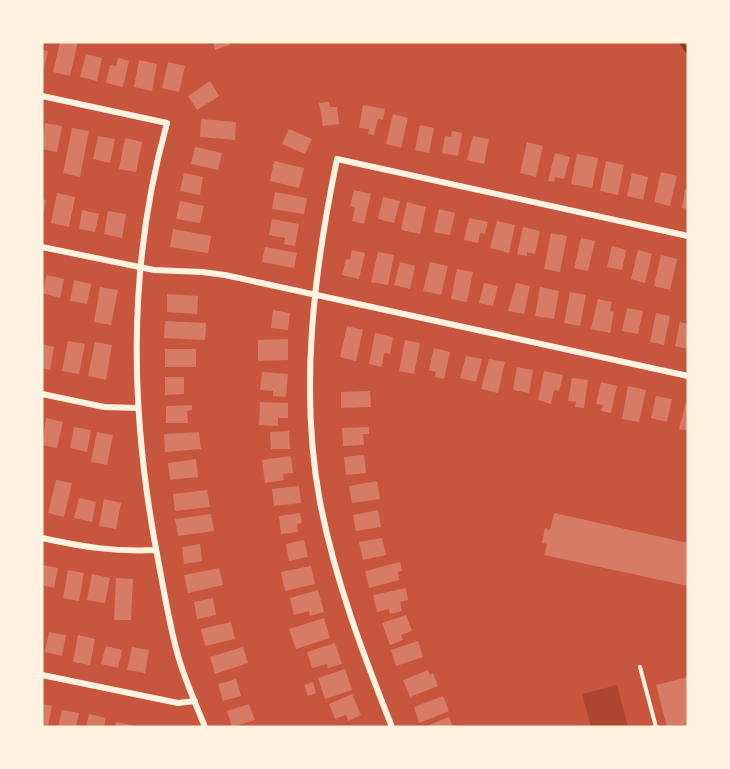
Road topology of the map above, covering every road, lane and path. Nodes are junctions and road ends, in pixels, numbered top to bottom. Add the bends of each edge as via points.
1 (42, 96) edge
2 (688, 236) edge
3 (42, 247) edge
4 (140, 268) junction
5 (314, 294) junction
6 (688, 376) edge
7 (42, 393) edge
8 (138, 408) junction
9 (42, 538) edge
10 (156, 550) junction
11 (640, 667) dead end
12 (42, 675) edge
13 (195, 701) junction
14 (206, 727) edge
15 (392, 727) edge
16 (656, 727) edge

1 - 4 street via 167,123 150,193
2 - 5 street via 337,159
3 - 4 street
4 - 5 street via 225,275
4 - 8 street via 136,328
5 - 6 street
5 - 15 street via 310,404 320,502 353,626
7 - 8 street via 104,407
8 - 10 street via 143,472
9 - 10 street via 102,550
10 - 13 street via 179,658
11 - 16 lane
12 - 13 street via 178,703
13 - 14 street

